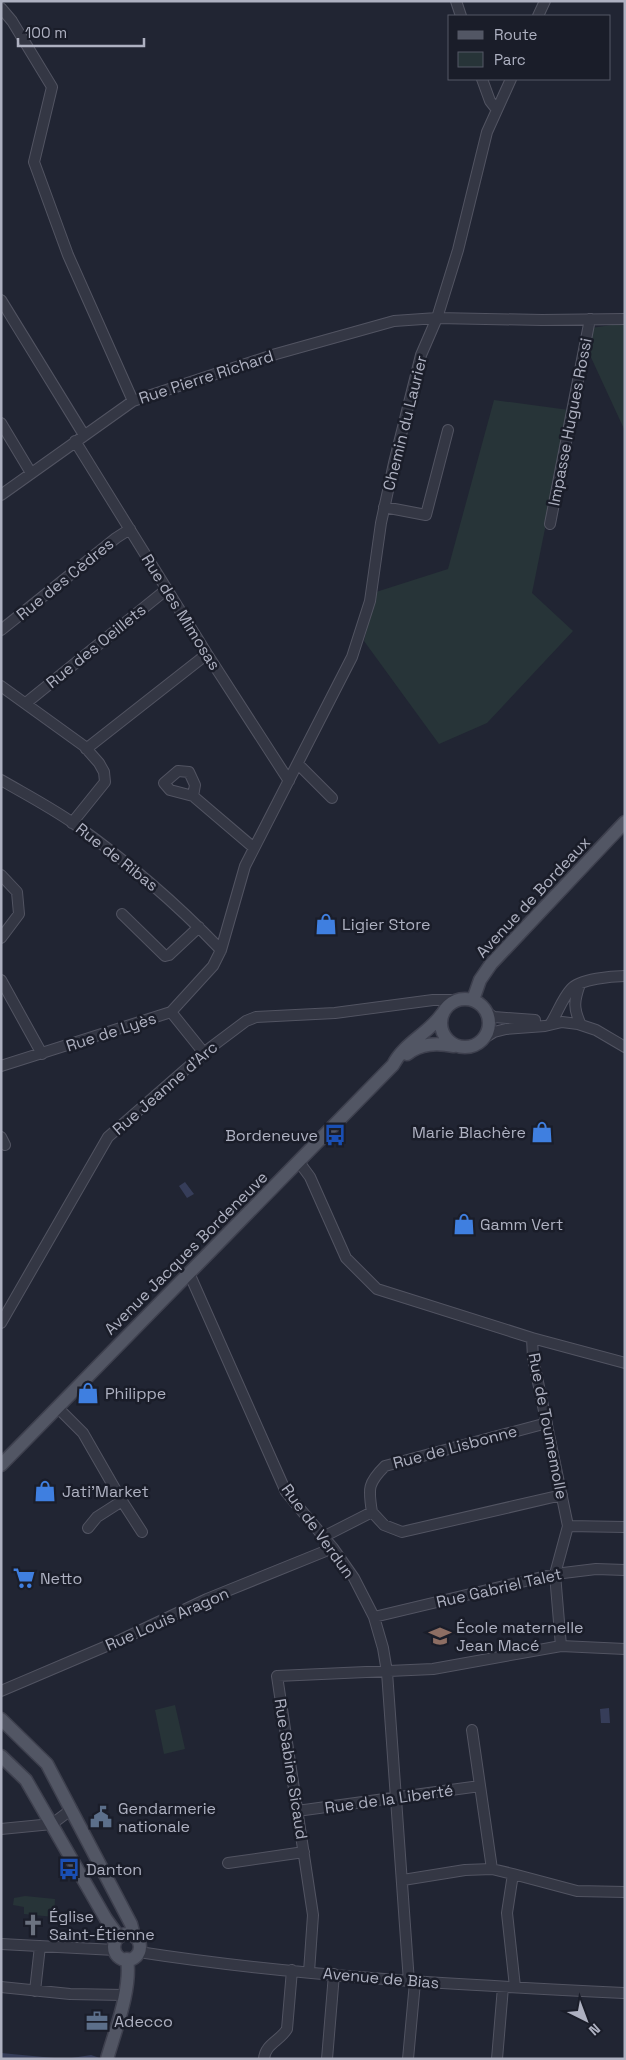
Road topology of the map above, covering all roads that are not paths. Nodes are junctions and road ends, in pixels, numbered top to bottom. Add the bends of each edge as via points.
1 (456, 1) edge
2 (545, 1) edge
3 (1, 8) edge
4 (461, 15) edge
5 (538, 15) edge
6 (482, 80) edge
7 (511, 80) edge
8 (497, 110) junction
9 (1, 300) edge
10 (437, 318) junction
11 (625, 318) edge
12 (590, 319) junction
13 (133, 401) junction
14 (1, 423) edge
15 (448, 430) dead end
16 (84, 435) junction
17 (75, 441) junction
18 (31, 473) junction
19 (1, 495) edge
20 (384, 507) junction
21 (550, 524) dead end
22 (130, 529) junction
23 (167, 589) junction
24 (1, 630) edge
25 (207, 654) junction
26 (1, 686) edge
27 (26, 703) junction
28 (86, 749) junction
29 (298, 764) junction
30 (1, 780) edge
31 (289, 781) junction
32 (193, 796) dead end
33 (332, 798) dead end
34 (625, 822) edge
35 (72, 823) junction
36 (254, 848) junction
37 (1, 876) edge
38 (122, 914) dead end
39 (199, 927) junction
40 (1, 938) edge
41 (221, 950) junction
42 (625, 976) edge
43 (1, 980) edge
44 (580, 984) junction
45 (458, 1000) junction
46 (473, 1000) junction
47 (428, 1001) junction
48 (171, 1012) junction
49 (486, 1012) junction
50 (442, 1014) junction
51 (551, 1023) junction
52 (581, 1025) junction
53 (484, 1038) junction
54 (457, 1046) junction
55 (625, 1048) edge
56 (204, 1053) junction
57 (42, 1054) junction
58 (393, 1065) junction
59 (1, 1066) edge
60 (299, 1162) junction
61 (189, 1273) junction
62 (1, 1323) edge
63 (532, 1338) junction
64 (625, 1363) edge
65 (57, 1407) junction
66 (547, 1423) junction
67 (1, 1465) edge
68 (562, 1495) junction
69 (122, 1500) junction
70 (372, 1512) junction
71 (568, 1526) junction
72 (625, 1527) edge
73 (88, 1528) dead end
74 (142, 1532) dead end
75 (323, 1537) junction
76 (332, 1548) junction
77 (625, 1570) edge
78 (555, 1574) junction
79 (374, 1617) junction
80 (562, 1646) junction
81 (625, 1649) edge
82 (387, 1672) junction
83 (1, 1691) edge
84 (1, 1719) edge
85 (472, 1730) dead end
86 (1, 1756) edge
87 (480, 1786) junction
88 (397, 1799) junction
89 (72, 1810) junction
90 (298, 1811) junction
91 (52, 1824) junction
92 (1, 1828) edge
93 (304, 1852) junction
94 (228, 1863) dead end
95 (492, 1869) junction
96 (513, 1874) junction
97 (403, 1880) junction
98 (625, 1892) edge
99 (134, 1936) junction
100 (119, 1937) junction
101 (1, 1944) edge
102 (40, 1946) junction
103 (115, 1950) junction
104 (139, 1952) junction
105 (127, 1959) junction
106 (292, 1970) junction
107 (309, 1972) junction
108 (334, 1974) junction
109 (412, 1982) junction
110 (503, 1986) junction
111 (1, 1987) edge
112 (515, 1987) junction
113 (35, 1991) junction
114 (625, 1992) edge
115 (124, 1995) junction
116 (107, 2059) edge
117 (264, 2059) edge
118 (327, 2059) edge
119 (408, 2059) edge
120 (497, 2059) edge

1 - 4 street
2 - 5 street
3 - 13 street via 52,87 34,162 68,255
6 - 8 street
7 - 8 street, Chemin du Laurier
8 - 10 street, Chemin du Laurier via 487,132 458,250
9 - 16 street
10 - 12 street, Rue Pierre Richard
10 - 13 street, Rue Pierre Richard via 394,321 276,354
10 - 20 street, Chemin du Laurier via 421,355
11 - 12 street, Rue Pierre Richard
12 - 21 street, Impasse Hugues Rossi
13 - 16 street, Rue Pierre Richard
14 - 18 street
15 - 20 street via 425,520
16 - 17 street, Rue Pierre Richard
17 - 18 street, Rue Pierre Richard
17 - 22 street, Rue des Mimosas
18 - 19 street, Rue Pierre Richard
20 - 29 street, Chemin du Laurier via 370,601 352,657
22 - 23 street, Rue des Mimosas
22 - 24 street, Rue des Cèdres
23 - 25 street, Rue des Mimosas
23 - 27 street, Rue des Oeillets
25 - 28 street
25 - 31 street, Rue des Mimosas
26 - 27 street
27 - 28 street
28 - 35 street via 99,762 105,782
29 - 31 street, Chemin du Laurier
29 - 33 street
30 - 35 street, Rue de Ribas
31 - 36 street, Chemin du Laurier
32 - 36 street
34 - 46 main road, Avenue de Bordeaux via 491,964 480,980
35 - 39 street, Rue de Ribas via 159,889
36 - 41 street, Chemin du Laurier via 245,866
37 - 40 street via 17,892 19,914
38 - 39 street via 164,956
39 - 41 street, Rue de Ribas
41 - 48 street, Chemin du Laurier via 213,966
42 - 44 street
43 - 57 street
44 - 51 street via 570,990
44 - 52 street via 575,1005
45 - 46 main road
45 - 47 street, Rue Jeanne d'Arc
45 - 50 main road
46 - 49 main road
47 - 50 street
47 - 56 street, Rue Jeanne d'Arc via 336,1013 256,1016
48 - 56 street, Rue de Lyès
48 - 57 street, Rue de Lyès
49 - 51 street via 494,1017
49 - 53 main road via 489,1023
50 - 54 main road via 442,1033
50 - 58 main road, Avenue Jacques Bordeneuve via 434,1026 397,1057
51 - 52 street
51 - 53 street via 494,1032
52 - 55 street via 596,1030
53 - 54 main road via 470,1047
54 - 58 main road, Avenue Jacques Bordeneuve via 425,1045
56 - 62 street, Rue Jeanne d'Arc via 108,1137
57 - 59 street, Rue de Lyès
58 - 60 main road, Avenue Jacques Bordeneuve
60 - 61 main road, Avenue Jacques Bordeneuve
60 - 63 street, Rue de Toumemolle via 310,1177 346,1258 377,1288
61 - 65 main road, Avenue Jacques Bordeneuve
61 - 75 street, Rue de Verdun via 286,1492
63 - 64 street
63 - 66 street, Rue de Toumemolle
65 - 67 main road, Avenue Jacques Bordeneuve
65 - 69 street via 83,1433
66 - 68 street, Rue de Toumemolle
66 - 70 street, Rue de Lisbonne via 385,1466 372,1479 369,1495
68 - 70 street via 402,1532 384,1525
68 - 71 street, Rue de Toumemolle
69 - 73 street via 97,1517
69 - 74 street
70 - 75 street
71 - 72 street
71 - 78 street, Rue de Toumemolle
75 - 76 street, Rue de Verdun
76 - 79 street, Rue de Verdun via 354,1578
76 - 83 street, Rue Louis Aragon via 207,1599
77 - 78 street, Rue Gabriel Talet via 596,1568
78 - 79 street, Rue Gabriel Talet
78 - 80 street, Rue de Toumemolle
79 - 82 street, Rue de Verdun
80 - 81 street
80 - 82 street via 433,1669
82 - 88 street, Rue de Verdun
82 - 90 street, Rue Sabine Sicaud via 277,1676
84 - 89 main road via 47,1764
85 - 87 street
86 - 91 main road via 26,1780
87 - 88 street, Rue de la Liberté
87 - 95 street
88 - 90 street, Rue de la Liberté
88 - 97 street, Rue de Verdun
89 - 91 street
89 - 99 main road via 131,1924
90 - 93 street, Rue Sabine Sicaud
91 - 92 street
91 - 100 main road
93 - 94 street
93 - 107 street, Rue Sabine Sicaud via 313,1914
95 - 96 street
95 - 97 street
96 - 98 street via 577,1891
96 - 112 street via 507,1913
97 - 109 street, Rue de Verdun
99 - 100 main road via 126,1934
99 - 104 main road via 139,1941
100 - 103 main road
101 - 102 street
102 - 103 street
102 - 113 street
103 - 105 main road via 120,1957
104 - 105 main road
104 - 106 street, Avenue de Bias
105 - 115 main road
106 - 107 street, Avenue de Bias
106 - 117 street via 287,2029 268,2048
107 - 108 street, Avenue de Bias
108 - 109 street, Avenue de Bias
108 - 118 street
109 - 110 street, Avenue de Bias
109 - 119 street, Rue de Verdun
110 - 112 street, Avenue de Bias
110 - 120 street
111 - 113 street
112 - 114 street, Avenue de Bias
113 - 115 street
115 - 116 main road

